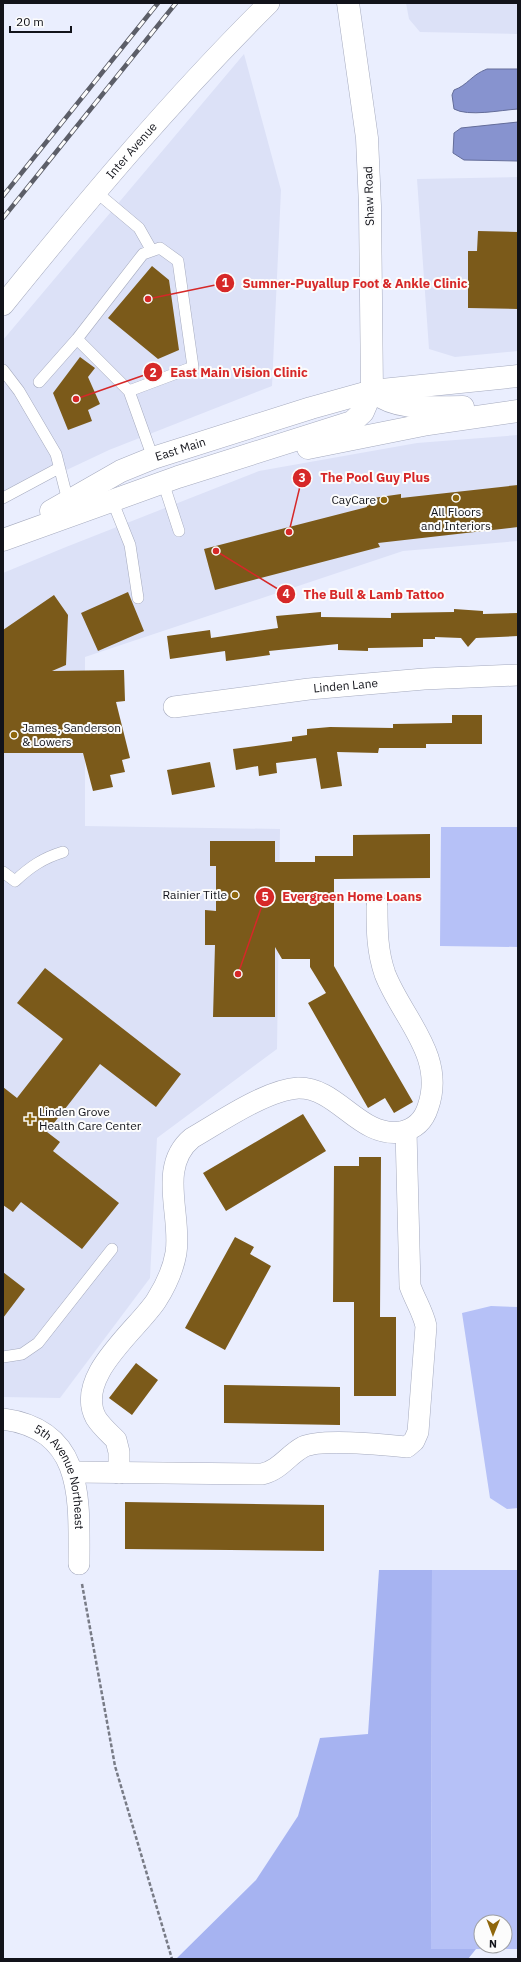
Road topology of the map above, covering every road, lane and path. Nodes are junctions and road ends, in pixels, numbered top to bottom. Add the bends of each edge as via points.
1 (269, 3) edge
2 (348, 3) edge
3 (95, 191) junction
4 (152, 251) junction
5 (3, 306) edge
6 (77, 339) junction
7 (3, 370) edge
8 (518, 376) edge
9 (39, 382) dead end
10 (129, 391) junction
11 (372, 391) junction
12 (518, 407) edge
13 (518, 411) edge
14 (153, 458) junction
15 (59, 468) junction
16 (170, 480) junction
17 (3, 498) edge
18 (112, 500) junction
19 (68, 501) junction
20 (179, 531) dead end
21 (3, 540) edge
22 (138, 598) dead end
23 (518, 676) edge
24 (174, 707) dead end
25 (63, 852) dead end
26 (3, 872) edge
27 (376, 906) dead end
28 (406, 1131) junction
29 (112, 1249) dead end
30 (3, 1357) edge
31 (3, 1419) edge
32 (73, 1472) junction
33 (119, 1473) junction
34 (79, 1564) joint
35 (172, 1959) edge

1 - 3 street, Inter Avenue via 225,46
2 - 11 main road, Shaw Road via 367,138
3 - 4 lane via 139,228
3 - 5 street, Inter Avenue
4 - 6 lane via 143,254
4 - 10 lane via 160,248 178,261 193,367
6 - 9 lane
6 - 10 lane
7 - 15 lane via 19,391 56,454
8 - 11 main road, East Main
10 - 14 lane
11 - 12 main road via 382,399 410,406
11 - 14 main road, East Main
11 - 16 main road, East Main via 363,412 352,422
13 - 16 main road, East Main via 428,424 268,454
14 - 19 main road, East Main via 121,471
15 - 17 lane
15 - 19 lane
16 - 18 main road, East Main
16 - 20 lane
18 - 21 main road, East Main
18 - 22 lane via 130,545
19 - 21 main road, East Main
23 - 24 street, Linden Lane via 424,679 309,689
25 - 26 lane via 46,857 31,866 15,881
27 - 28 street via 377,946 386,975 427,1052 433,1073 431,1100 427,1112 416,1126
28 - 33 street via 385,1132 372,1127 322,1093 298,1088 276,1092 184,1144 178,1153 172,1188 176,1241 174,1264 156,1301 98,1372 92,1386 96,1417 118,1445
28 - 33 street via 410,1286 426,1326 418,1432 414,1441 407,1447 378,1444 311,1444 299,1449 275,1470 262,1474
29 - 30 lane via 38,1343 22,1354
31 - 32 street, 5th Avenue Northeast via 25,1423 45,1434 55,1443
32 - 33 street
32 - 34 street, 5th Avenue Northeast via 79,1507
34 - 35 path via 115,1766

